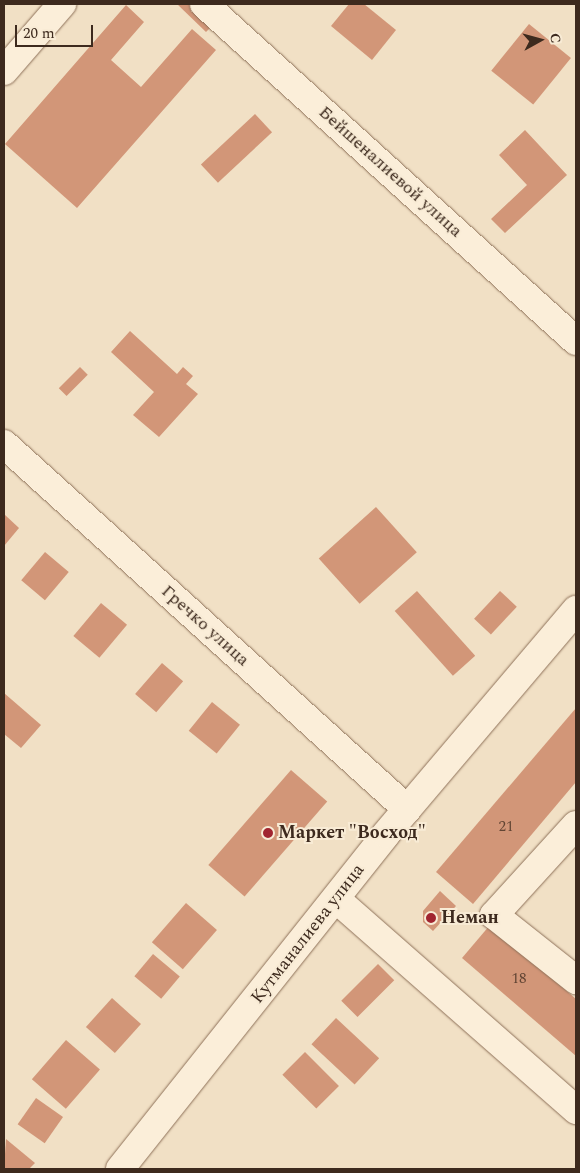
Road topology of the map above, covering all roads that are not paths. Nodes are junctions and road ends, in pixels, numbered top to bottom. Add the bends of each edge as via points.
1 (62, 4) edge
2 (204, 4) edge
3 (4, 71) edge
4 (576, 341) edge
5 (4, 444) edge
6 (576, 610) edge
7 (407, 809) junction
8 (576, 825) edge
9 (336, 899) junction
10 (576, 980) edge
11 (576, 1110) edge
12 (120, 1169) edge

1 - 3 street
2 - 4 street, Бейшеналиевой улица
5 - 7 street, Гречко улица
6 - 7 street, Кутманалиева улица
7 - 9 street, Кутманалиева улица
8 - 10 street via 494,915
9 - 11 street
9 - 12 street, Кутманалиева улица

